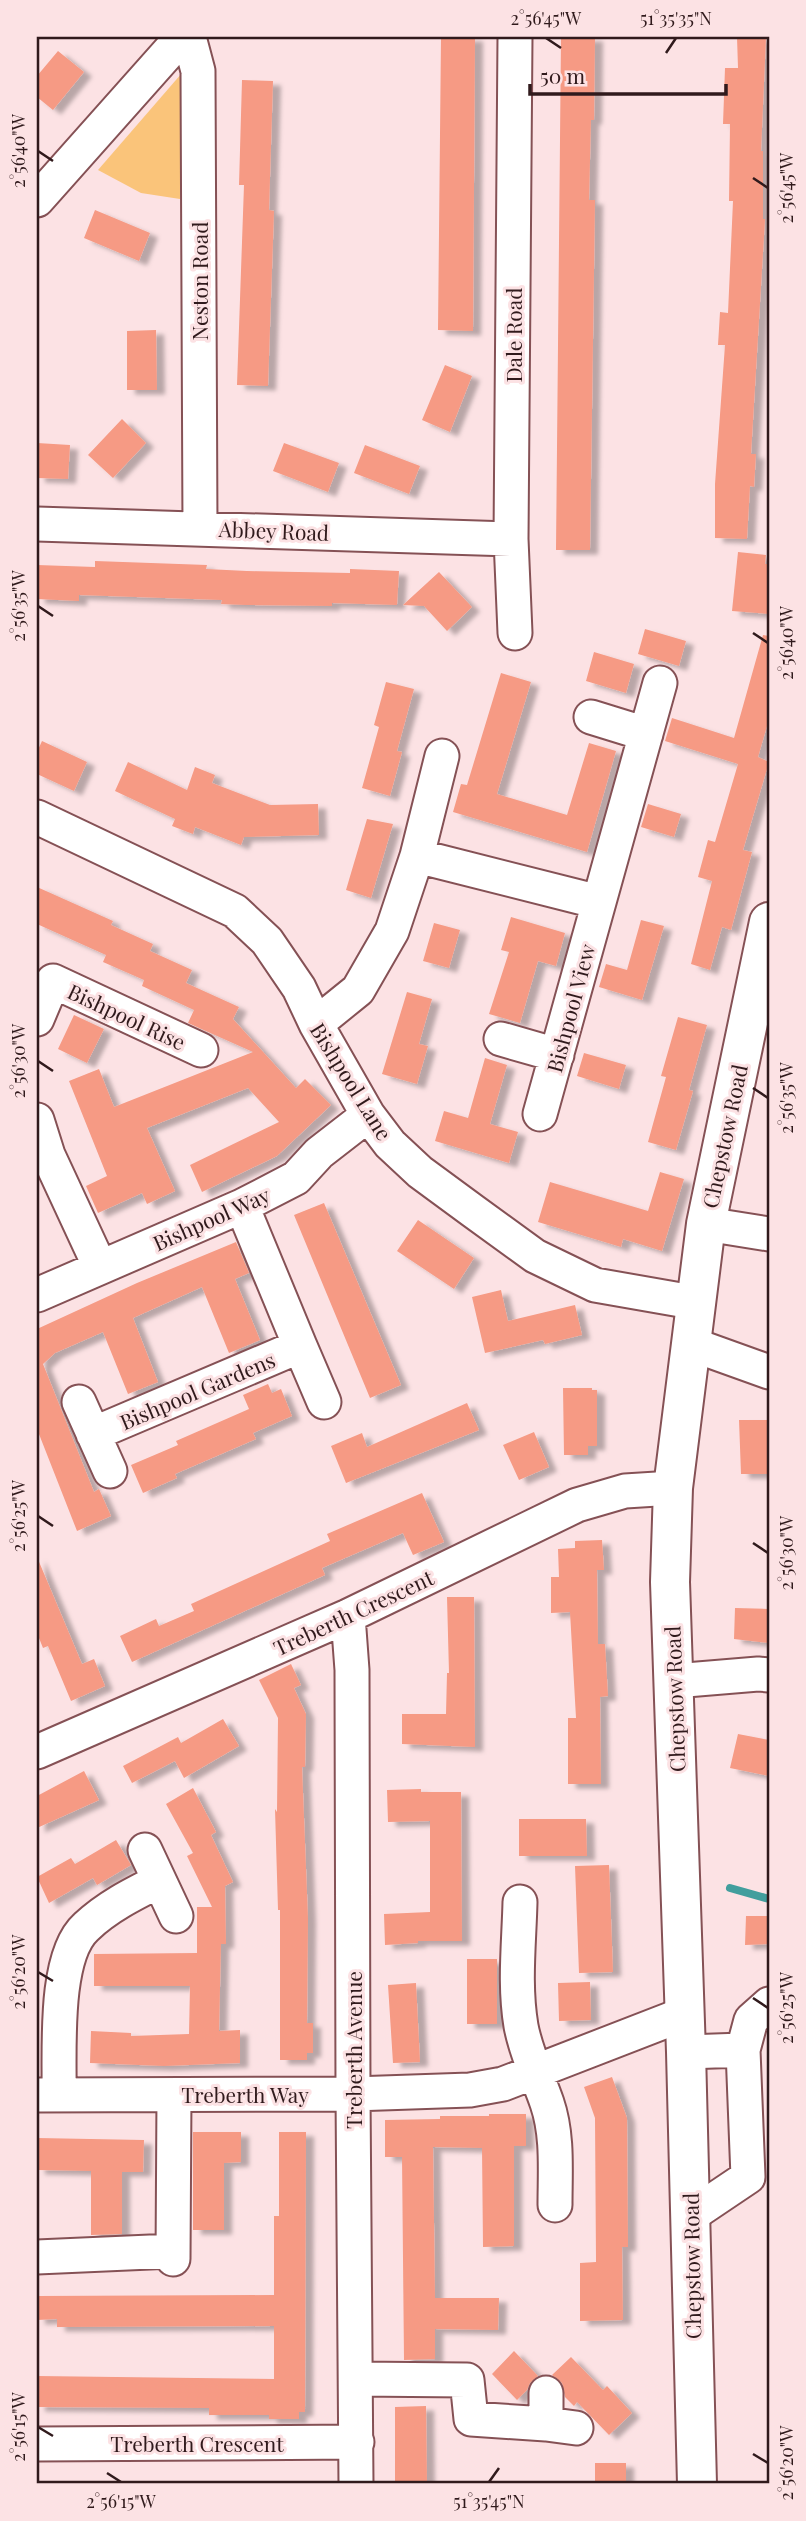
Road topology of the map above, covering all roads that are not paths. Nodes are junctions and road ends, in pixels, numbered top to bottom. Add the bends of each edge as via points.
1 (181, 37) edge
2 (188, 37) edge
3 (515, 37) edge
4 (37, 200) edge
5 (37, 524) edge
6 (200, 528) junction
7 (512, 538) junction
8 (515, 633) dead end
9 (660, 683) dead end
10 (591, 717) dead end
11 (646, 734) junction
12 (442, 756) dead end
13 (37, 817) edge
14 (417, 856) junction
15 (599, 902) junction
16 (769, 922) edge
17 (37, 1019) edge
18 (316, 1024) junction
19 (501, 1039) dead end
20 (201, 1050) dead end
21 (557, 1055) junction
22 (540, 1114) dead end
23 (368, 1115) junction
24 (37, 1120) edge
25 (242, 1206) junction
26 (706, 1224) junction
27 (769, 1234) edge
28 (100, 1266) junction
29 (37, 1295) edge
30 (698, 1303) junction
31 (691, 1344) junction
32 (300, 1346) junction
33 (769, 1372) edge
34 (79, 1402) dead end
35 (324, 1402) dead end
36 (93, 1434) junction
37 (110, 1471) dead end
38 (673, 1488) junction
39 (348, 1616) junction
40 (769, 1675) edge
41 (674, 1681) junction
42 (40, 1743) edge
43 (145, 1850) dead end
44 (159, 1881) junction
45 (520, 1902) dead end
46 (176, 1916) dead end
47 (769, 2004) edge
48 (684, 2014) junction
49 (743, 2050) junction
50 (686, 2052) junction
51 (534, 2073) junction
52 (353, 2094) junction
53 (48, 2095) edge
54 (174, 2095) junction
55 (555, 2205) dead end
56 (690, 2216) junction
57 (37, 2257) edge
58 (356, 2379) junction
59 (556, 2415) dead end
60 (356, 2442) junction
61 (37, 2444) edge
62 (356, 2484) edge
63 (697, 2484) edge

1 - 4 street
2 - 6 street, Neston Road via 198,71
3 - 7 street, Dale Road
5 - 6 street, Abbey Road
6 - 7 street, Abbey Road
7 - 8 street, Dale Road
9 - 11 street, Bishpool View
10 - 11 street
11 - 15 street, Bishpool View
12 - 14 street
13 - 18 street, Bishpool Lane via 235,911 267,941 299,988
14 - 15 street
14 - 18 street via 392,931 358,990
15 - 21 street, Bishpool View
16 - 26 main road, Chepstow Road
17 - 20 street, Bishpool Rise via 53,981
18 - 23 street, Bishpool Lane
19 - 21 street
21 - 22 street, Bishpool View
23 - 25 street, Bishpool Way via 319,1153 296,1178
23 - 30 street, Bishpool Lane via 420,1172 535,1256 595,1285
24 - 28 street via 48,1156
25 - 28 street, Bishpool Way
25 - 32 street, Bishpool Gardens
26 - 27 street
26 - 30 main road, Chepstow Road
28 - 29 street, Bishpool Way
30 - 31 main road, Chepstow Road
31 - 33 street
31 - 38 main road, Chepstow Road
32 - 35 street, Bishpool Gardens
32 - 36 street, Bishpool Gardens
34 - 36 street, Bishpool Gardens
36 - 37 street, Bishpool Gardens
38 - 39 street, Treberth Crescent via 625,1491 576,1505
38 - 41 main road, Chepstow Road
39 - 42 street, Treberth Crescent
39 - 52 street, Treberth Avenue
40 - 41 street
41 - 48 main road, Chepstow Road
43 - 44 street
44 - 46 street
44 - 53 street via 113,1905 83,1928 67,1957
45 - 51 street via 517,1987 521,2027
47 - 49 street via 751,2021
48 - 50 main road, Chepstow Road
48 - 51 street, Treberth Way
49 - 50 street
49 - 56 street via 748,2177
50 - 56 main road, Chepstow Road
51 - 52 street, Treberth Way via 470,2090
51 - 55 street via 548,2104 555,2140
52 - 54 street, Treberth Way
52 - 58 street, Treberth Avenue
53 - 54 street, Treberth Way
54 - 57 street via 173,2255
56 - 63 main road, Chepstow Road
58 - 59 street via 467,2380 471,2419
58 - 60 street, Treberth Avenue
60 - 61 street, Treberth Crescent
60 - 62 street, Treberth Avenue

